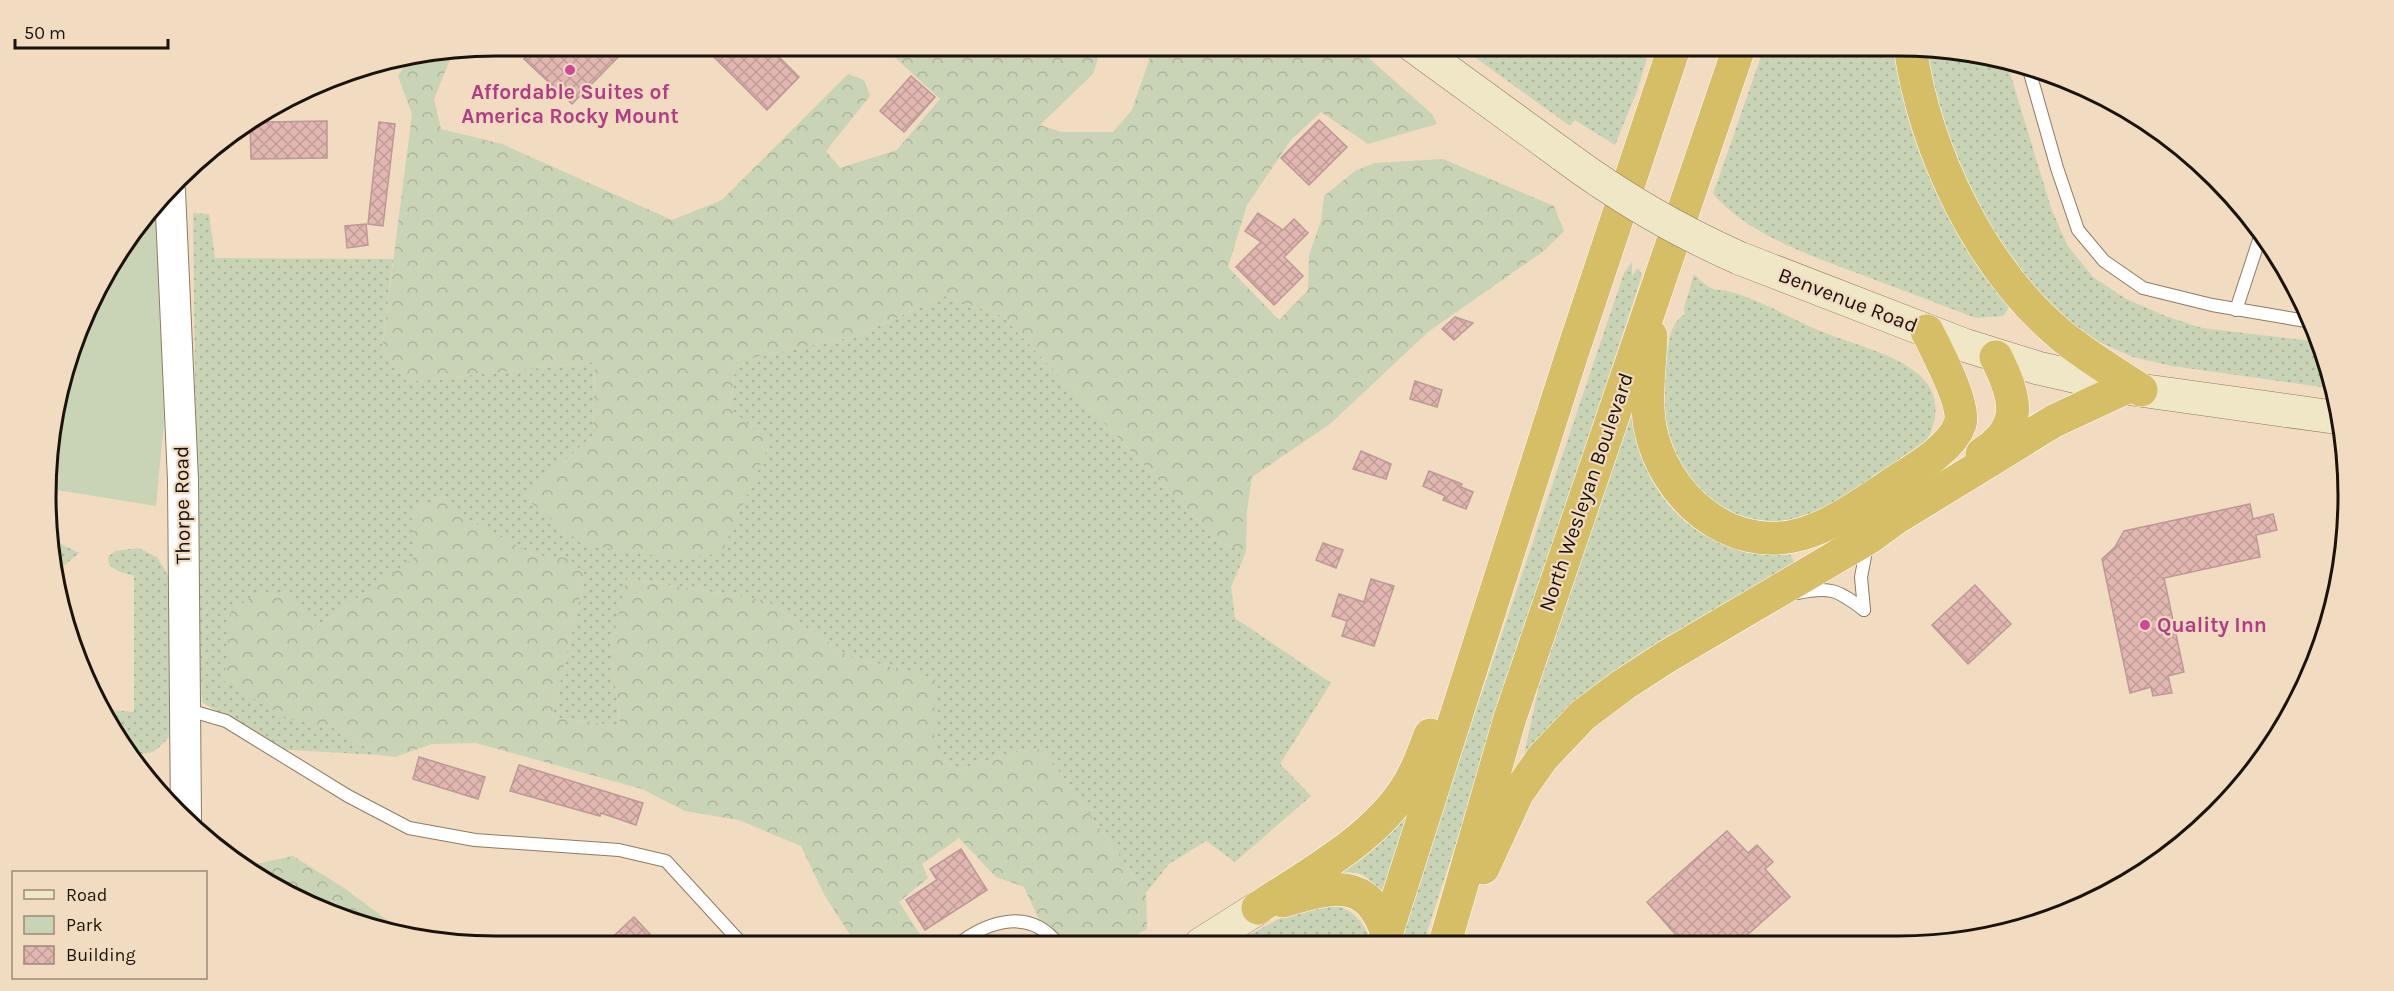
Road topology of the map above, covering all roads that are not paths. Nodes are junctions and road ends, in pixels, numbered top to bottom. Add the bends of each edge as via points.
1 (1427, 56) edge
2 (1671, 56) edge
3 (1736, 56) edge
4 (1912, 56) edge
5 (2031, 76) edge
6 (170, 199) edge
7 (2258, 242) edge
8 (1652, 303) junction
9 (2235, 310) junction
10 (2302, 320) edge
11 (1927, 331) junction
12 (1996, 357) junction
13 (2133, 389) junction
14 (2331, 417) edge
15 (1896, 518) junction
16 (1870, 537) junction
17 (1509, 555) junction
18 (1751, 608) junction
19 (185, 709) junction
20 (186, 809) edge
21 (1258, 908) junction
22 (735, 936) edge
23 (973, 936) edge
24 (1051, 936) edge
25 (1214, 936) edge
26 (1384, 936) edge
27 (1386, 936) edge
28 (1449, 936) edge
29 (1451, 936) edge

1 - 11 main road, Benvenue Road, bridge via 1610,190 1693,238
2 - 17 highway
3 - 8 highway, North Wesleyan Boulevard
4 - 13 highway via 1928,127 1942,165 1991,255 2011,283 2061,335
5 - 9 lane via 2078,230 2104,261 2143,288
6 - 19 street, Thorpe Road via 183,480
7 - 9 lane
8 - 11 highway via 1650,426 1659,458 1677,491 1701,515 1757,537 1801,535 1824,525 1929,459 1950,440 1960,423 1958,398
8 - 28 highway, North Wesleyan Boulevard via 1509,718
9 - 10 lane
11 - 12 main road, Benvenue Road
12 - 13 main road, Benvenue Road
12 - 15 highway via 2011,388 2009,426 1996,445 1934,485
13 - 14 main road, Benvenue Road
13 - 15 highway via 2054,421
15 - 16 highway
16 - 18 highway
16 - 18 lane via 1861,577 1864,610 1842,593 1819,588
17 - 21 highway via 1414,775 1373,827
17 - 27 highway
18 - 29 highway via 1623,685 1583,715 1543,757 1517,794
19 - 20 street, Thorpe Road
19 - 22 lane via 226,721 348,796 409,828 475,840 619,850 666,861
21 - 25 main road
21 - 26 highway via 1330,889 1352,891 1367,899 1381,916
23 - 24 lane via 999,922 1028,922

